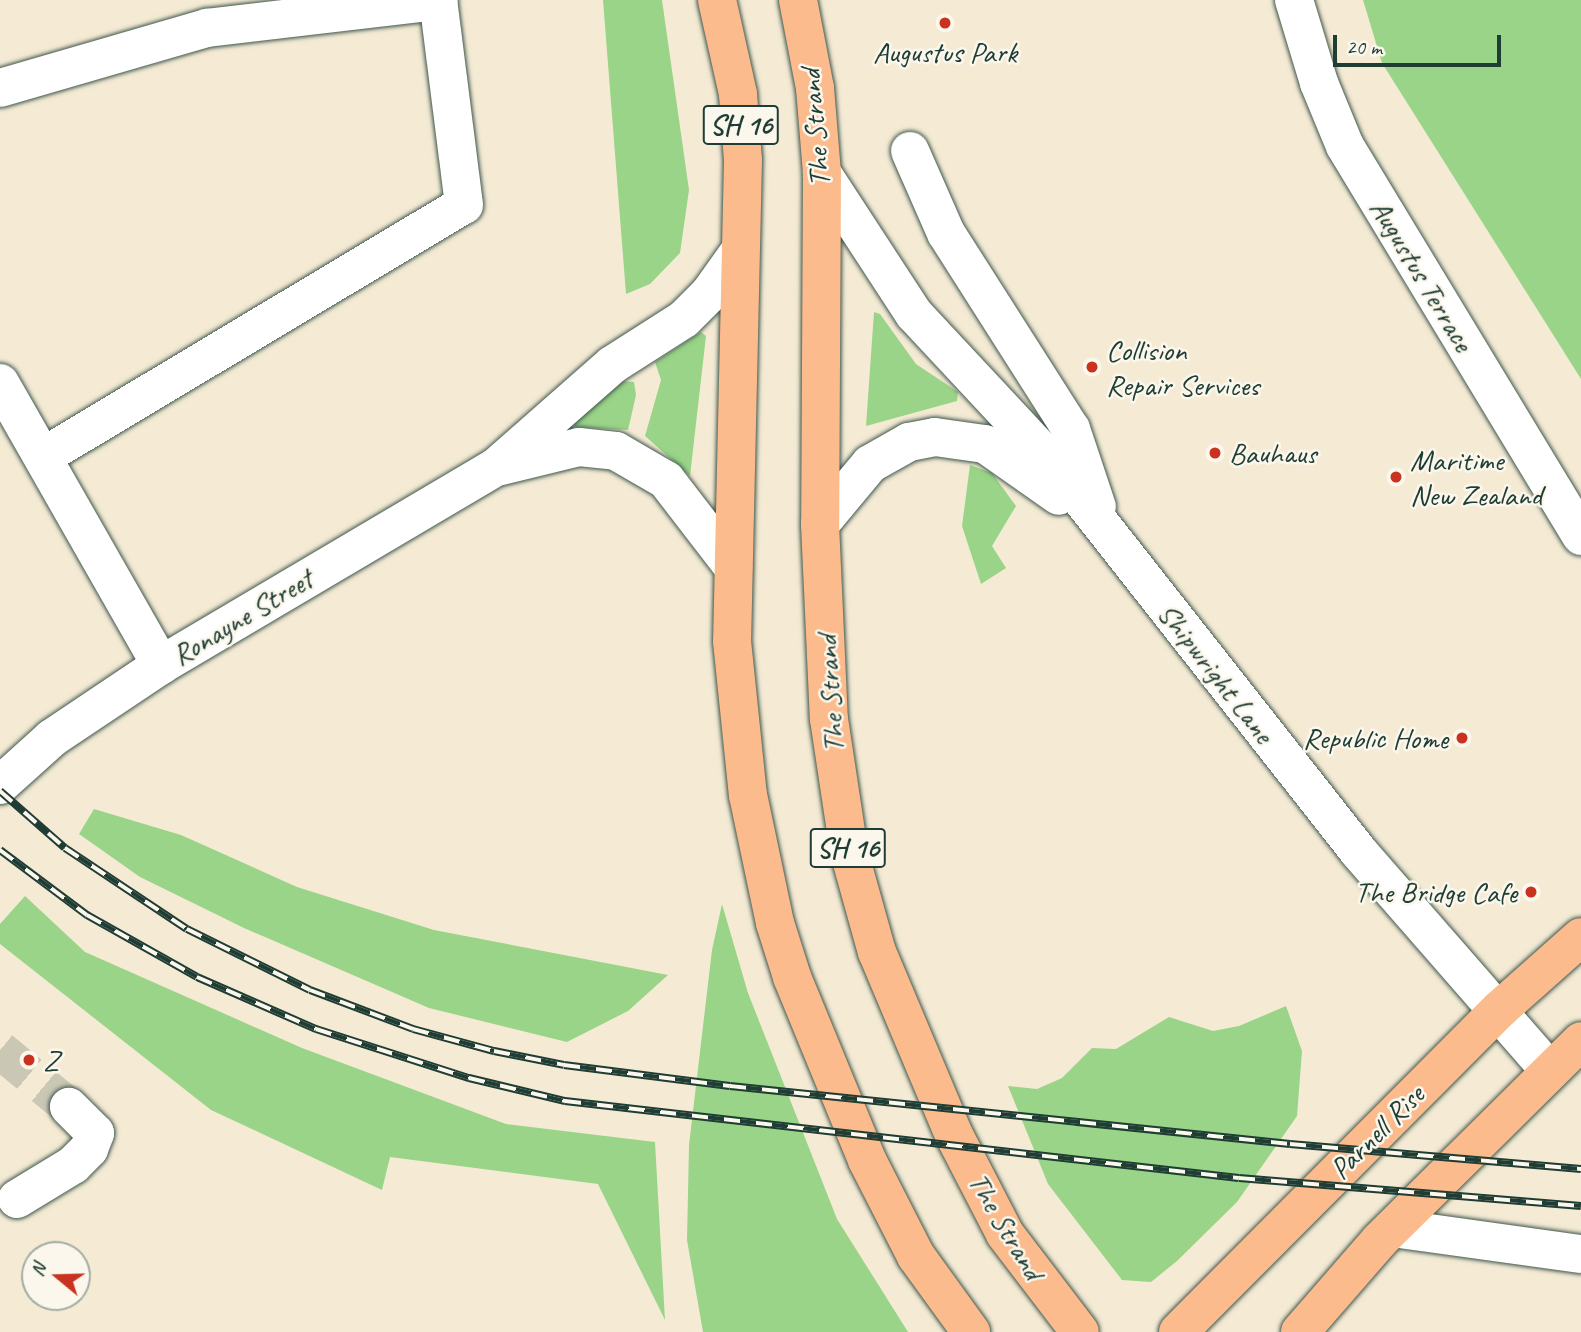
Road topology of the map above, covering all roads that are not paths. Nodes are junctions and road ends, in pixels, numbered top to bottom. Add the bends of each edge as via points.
1 (438, 0) edge
2 (717, 0) edge
3 (798, 0) edge
4 (1294, 0) edge
5 (0, 89) edge
6 (910, 151) dead end
7 (822, 173) junction
8 (738, 251) junction
9 (0, 383) edge
10 (44, 456) junction
11 (496, 467) junction
12 (820, 524) junction
13 (1102, 529) junction
14 (1581, 536) edge
15 (733, 567) junction
16 (162, 665) junction
17 (0, 785) edge
18 (1581, 937) edge
19 (1500, 1009) junction
20 (1581, 1041) edge
21 (1550, 1071) junction
22 (69, 1107) tunnel mouth
23 (17, 1199) dead end
24 (1394, 1228) junction
25 (1581, 1254) edge
26 (971, 1332) edge
27 (1080, 1332) edge
28 (1178, 1332) edge
29 (1300, 1332) edge

1 - 5 street via 207,28
1 - 10 street via 464,205
2 - 8 main road, SH 16 via 738,94 743,160
3 - 7 main road, The Strand / SH 16 via 815,88
4 - 14 street, Augustus Terrace via 1319,83 1345,146
6 - 13 street via 946,233 1071,429
7 - 12 main road, The Strand / SH 16
7 - 13 street, Shipwright Lane via 914,314 1052,462
8 - 11 street, Ronayne Street via 716,285 684,319 612,365
8 - 15 main road, SH 16
9 - 10 street
10 - 16 street
11 - 15 street, Ronayne Street via 579,447 616,451 666,480
11 - 16 street, Ronayne Street
12 - 13 street, Shipwright Lane via 870,464 909,442 935,437 985,444
12 - 27 main road, The Strand / SH 16 via 829,719 849,852 877,952 914,1046 1005,1234 1055,1306
13 - 19 street, Shipwright Lane via 1358,851
15 - 26 main road, SH 16 via 732,640 748,795 775,923 867,1160 916,1256
16 - 17 street, Ronayne Street via 52,738
18 - 19 main road, Parnell Rise
19 - 21 street, Shipwright Lane
19 - 28 main road, Parnell Rise
20 - 21 main road
21 - 24 main road
22 - 23 street via 95,1133 89,1149 73,1165
24 - 25 street
24 - 29 main road

